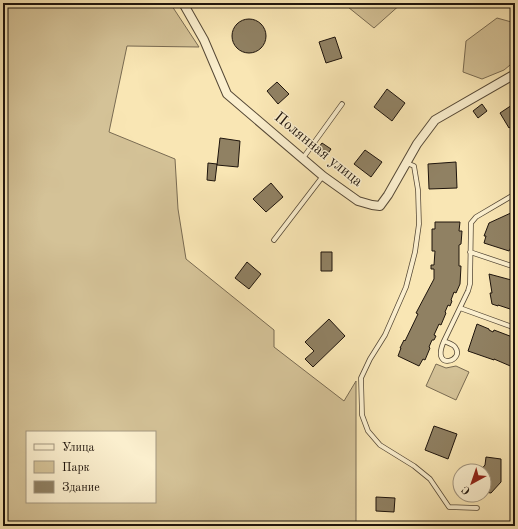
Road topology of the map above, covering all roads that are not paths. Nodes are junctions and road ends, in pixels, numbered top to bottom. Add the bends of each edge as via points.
1 (183, 3) edge
2 (515, 74) edge
3 (342, 104) dead end
4 (303, 158) junction
5 (407, 163) junction
6 (324, 176) junction
7 (515, 194) edge
8 (274, 240) dead end
9 (470, 252) junction
10 (515, 267) edge
11 (460, 308) junction
12 (515, 328) edge
13 (444, 341) junction
14 (477, 508) dead end

1 - 4 street, Полянная улица via 204,40 227,94
2 - 5 street, Полянная улица via 435,120
3 - 4 lane
4 - 6 street, Полянная улица
5 - 6 street, Полянная улица via 380,206 358,201
5 - 14 lane via 414,166 418,190 419,224 415,252 406,287 385,335 361,378 362,415 368,431 380,445 430,479 449,508
6 - 8 lane
7 - 9 lane via 473,219
9 - 10 lane
9 - 11 lane via 470,284
11 - 12 lane
11 - 13 lane
13 - 13 lane via 457,352 453,360 441,358

